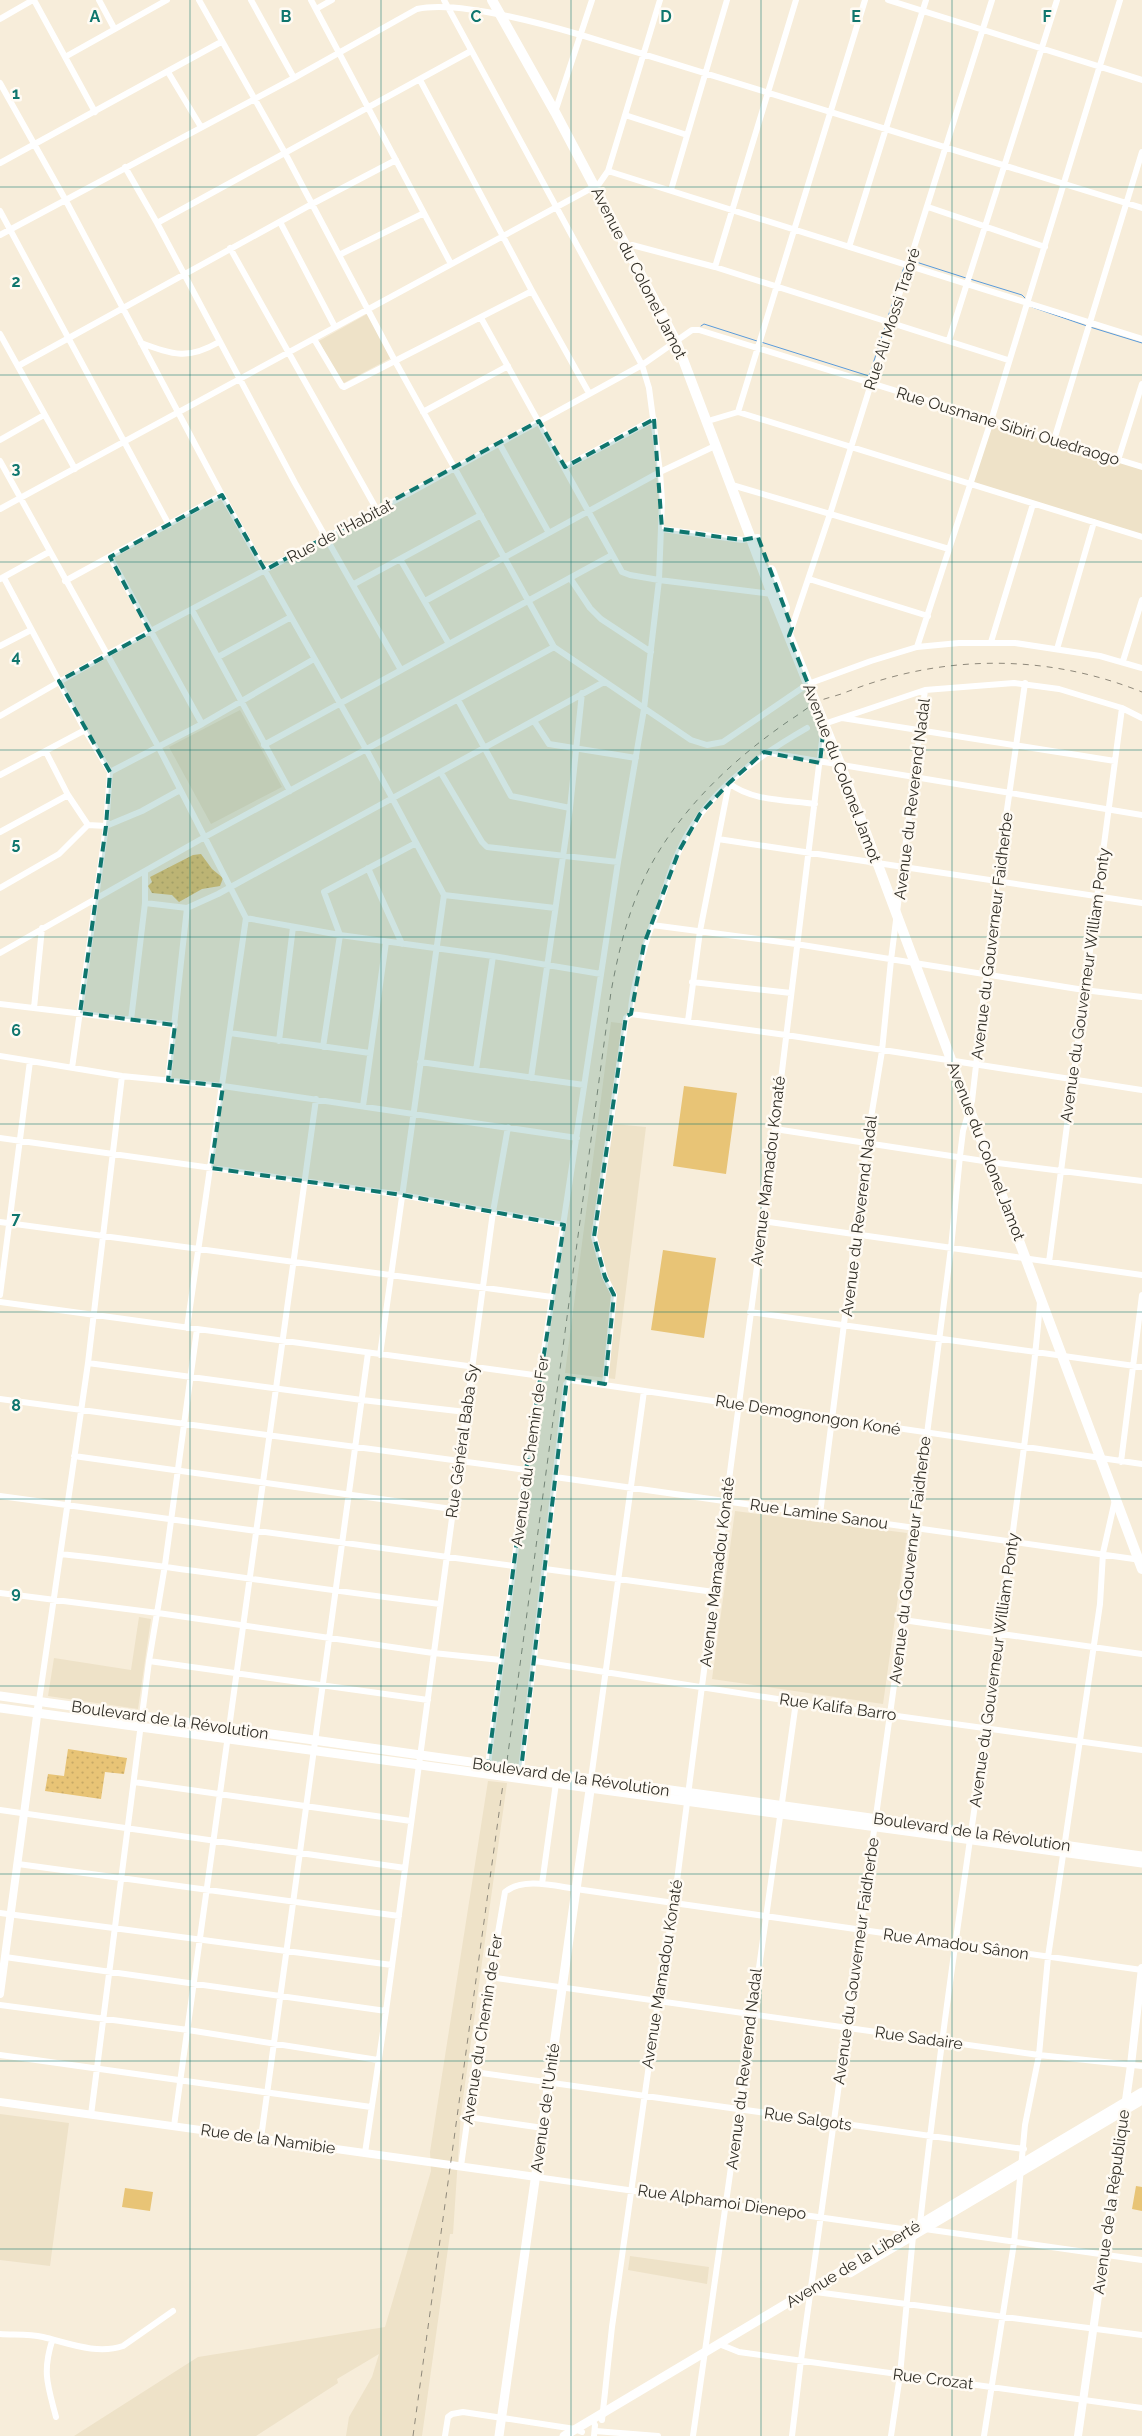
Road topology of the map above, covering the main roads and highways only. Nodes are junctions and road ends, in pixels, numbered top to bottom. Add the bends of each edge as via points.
1 (492, 0) edge
2 (499, 0) edge
3 (503, 14) junction
4 (597, 185) junction
5 (678, 339) junction
6 (710, 420) junction
7 (735, 486) junction
8 (754, 538) junction
9 (790, 632) junction
10 (1030, 1259) junction
11 (1065, 1356) junction
12 (1141, 1561) edge
13 (0, 1696) edge
14 (0, 1708) edge
15 (228, 1734) junction
16 (419, 1760) junction
17 (591, 1783) junction
18 (1064, 1849) junction
19 (1142, 1856) edge
20 (1142, 1863) edge
21 (1142, 2092) edge
22 (1142, 2100) edge
23 (1124, 2106) junction
24 (597, 2424) edge
25 (577, 2432) edge
26 (499, 2436) edge
27 (564, 2436) edge

1 - 3 main road, Avenue du Colonel Jamot
2 - 3 main road, Avenue du Colonel Jamot
3 - 4 main road, Avenue du Colonel Jamot
4 - 5 main road, Avenue du Colonel Jamot
4 - 5 main road, Avenue du Colonel Jamot via 632,245
5 - 6 main road, Avenue du Colonel Jamot
6 - 7 main road, Avenue du Colonel Jamot
6 - 7 main road, Avenue du Colonel Jamot
7 - 8 main road, Avenue du Colonel Jamot
8 - 9 main road, Avenue du Colonel Jamot
8 - 9 main road, Avenue du Colonel Jamot via 772,594
9 - 10 main road, Avenue du Colonel Jamot
10 - 11 main road, Avenue du Colonel Jamot
10 - 11 main road, Avenue du Colonel Jamot
11 - 12 main road, Avenue du Colonel Jamot
13 - 15 main road, Boulevard de la Révolution via 142,1716
14 - 15 main road, Boulevard de la Révolution
15 - 16 main road, Boulevard de la Révolution via 314,1751
15 - 16 main road, Boulevard de la Révolution via 316,1740
16 - 17 main road, Boulevard de la Révolution via 488,1765
16 - 17 main road, Boulevard de la Révolution via 556,1782
17 - 18 main road, Boulevard de la Révolution
17 - 26 main road, Avenue de l'Unité
18 - 19 main road, Boulevard de la Révolution
18 - 20 main road, Boulevard de la Révolution
21 - 23 main road, Avenue de la Liberté
22 - 23 main road, Avenue de la Liberté
23 - 24 main road, Avenue de la Liberté via 722,2345
24 - 25 main road, Avenue de la Liberté
25 - 27 main road, Avenue de la Liberté

